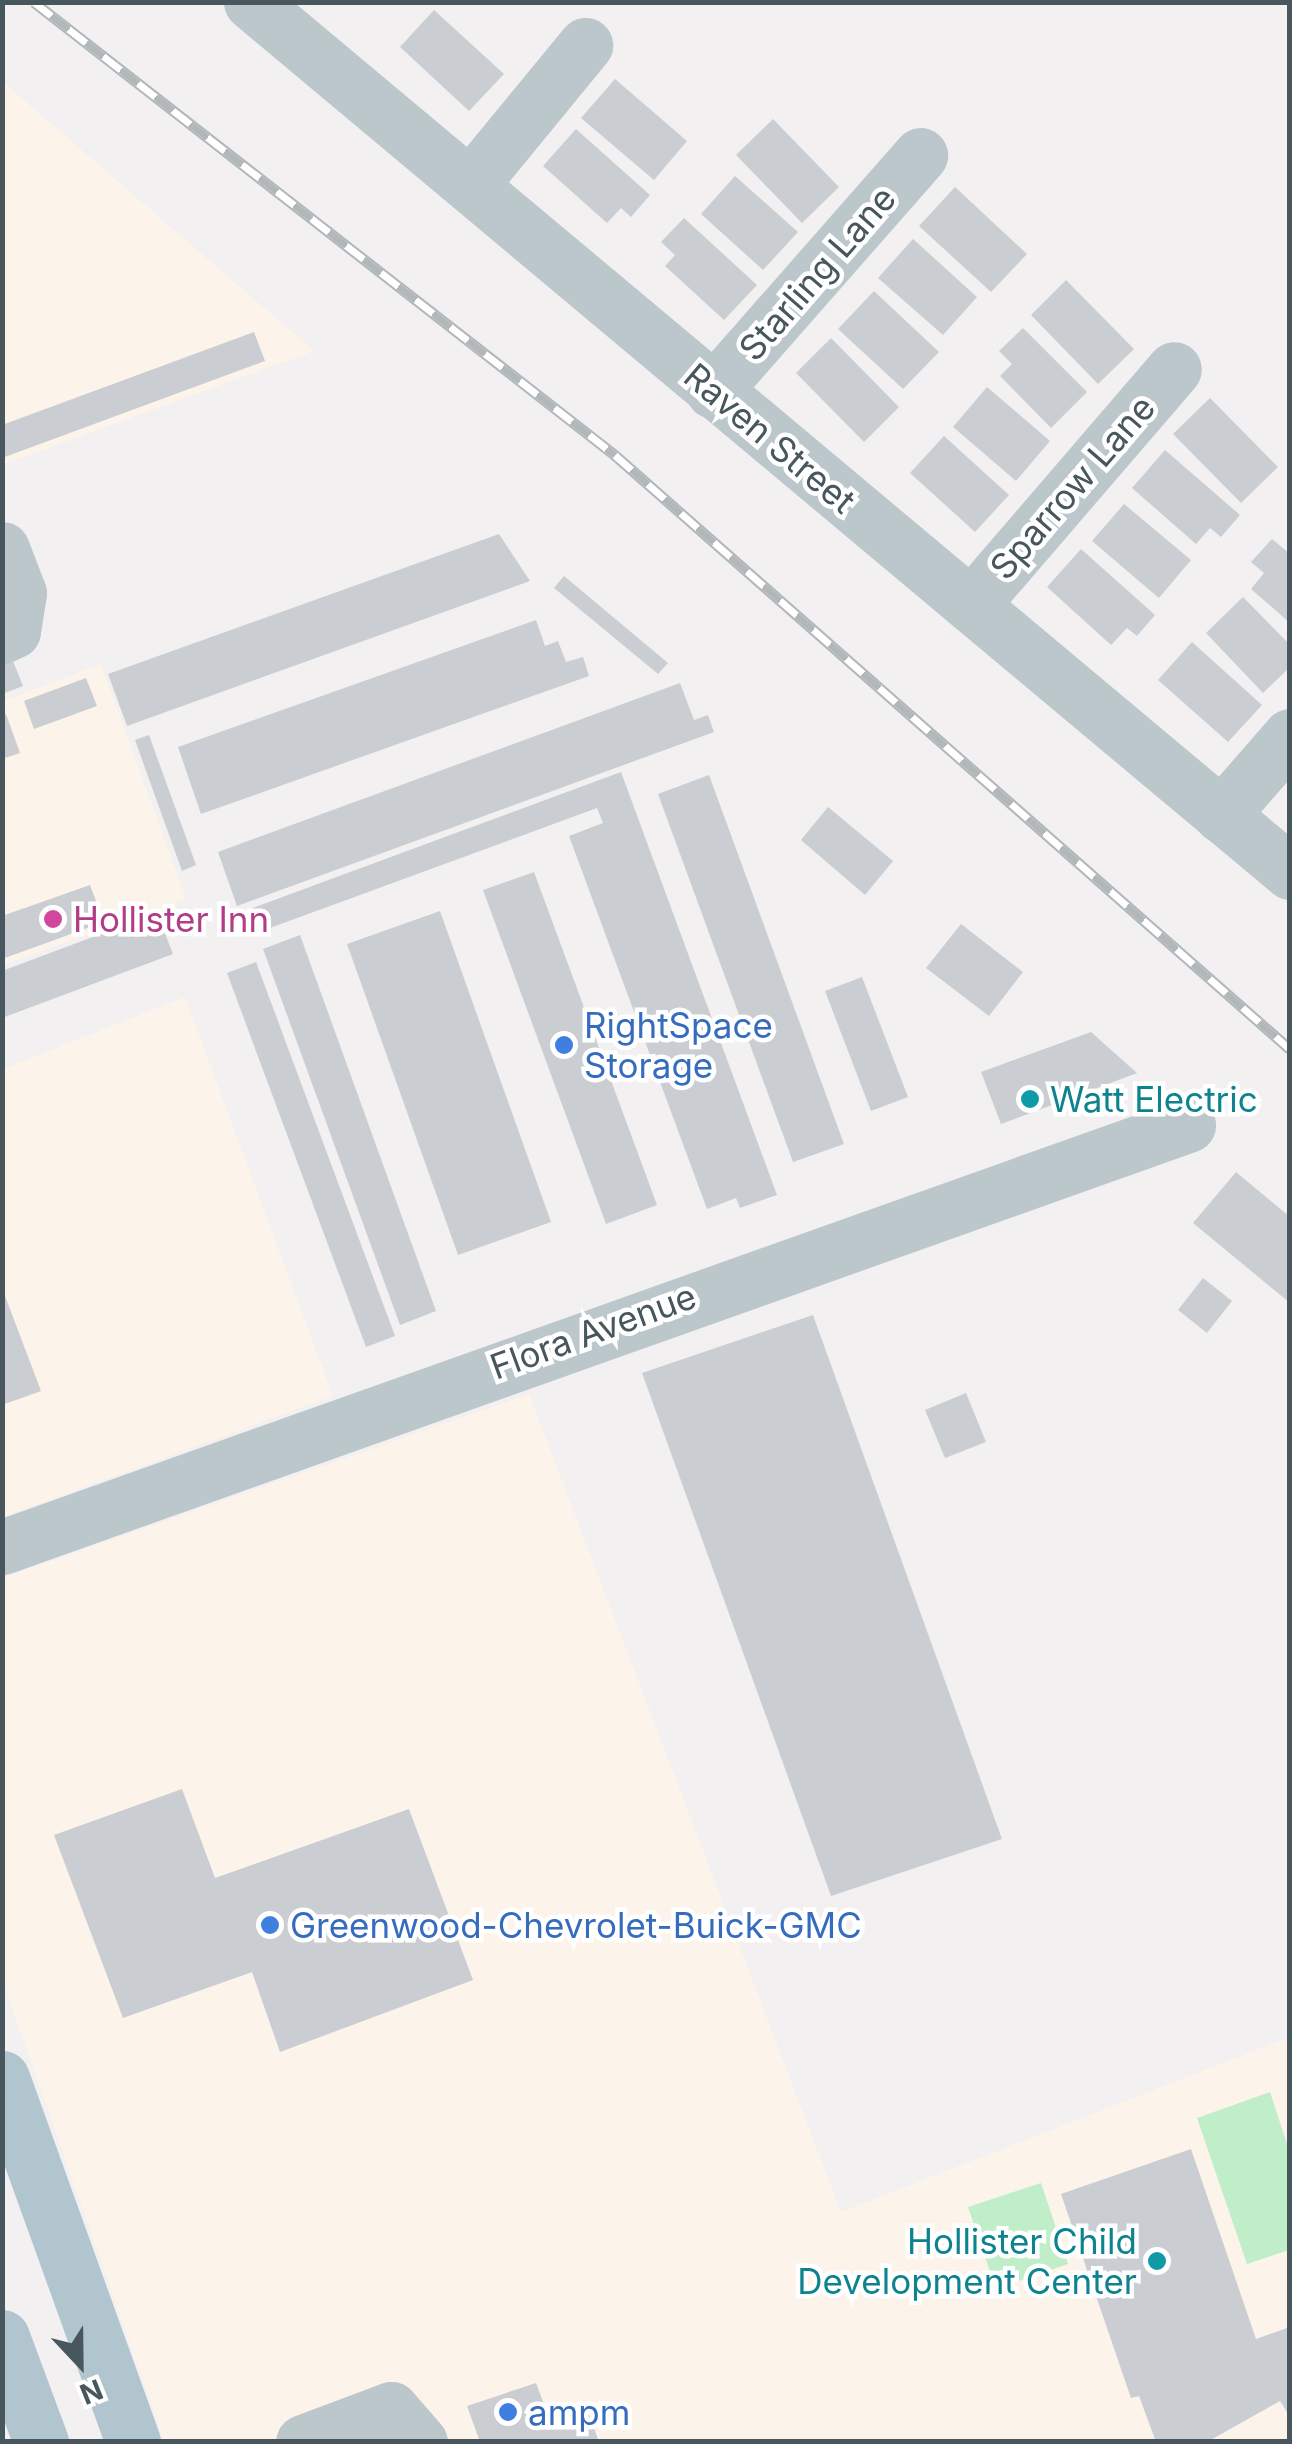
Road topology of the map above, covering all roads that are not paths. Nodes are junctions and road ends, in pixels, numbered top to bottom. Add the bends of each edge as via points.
1 (251, 2) edge
2 (585, 45) dead end
3 (920, 155) dead end
4 (471, 184) junction
5 (1174, 369) dead end
6 (713, 391) junction
7 (2, 549) edge
8 (970, 605) junction
9 (2, 636) edge
10 (1290, 736) edge
11 (1221, 815) junction
12 (1290, 872) edge
13 (1188, 1125) dead end
14 (2, 1547) edge
15 (2, 2078) edge
16 (2, 2337) edge
17 (41, 2442) edge
18 (133, 2442) edge
19 (303, 2442) edge
20 (420, 2442) edge

1 - 4 street, Raven Street
2 - 4 street
3 - 6 street, Starling Lane
4 - 6 street, Raven Street
5 - 8 street, Sparrow Lane
6 - 8 street, Raven Street
7 - 9 street via 19,593 13,631
8 - 11 street, Raven Street
10 - 11 street
11 - 12 street, Raven Street
13 - 14 street, Flora Avenue
15 - 18 main road
16 - 17 main road
19 - 20 street via 391,2409

